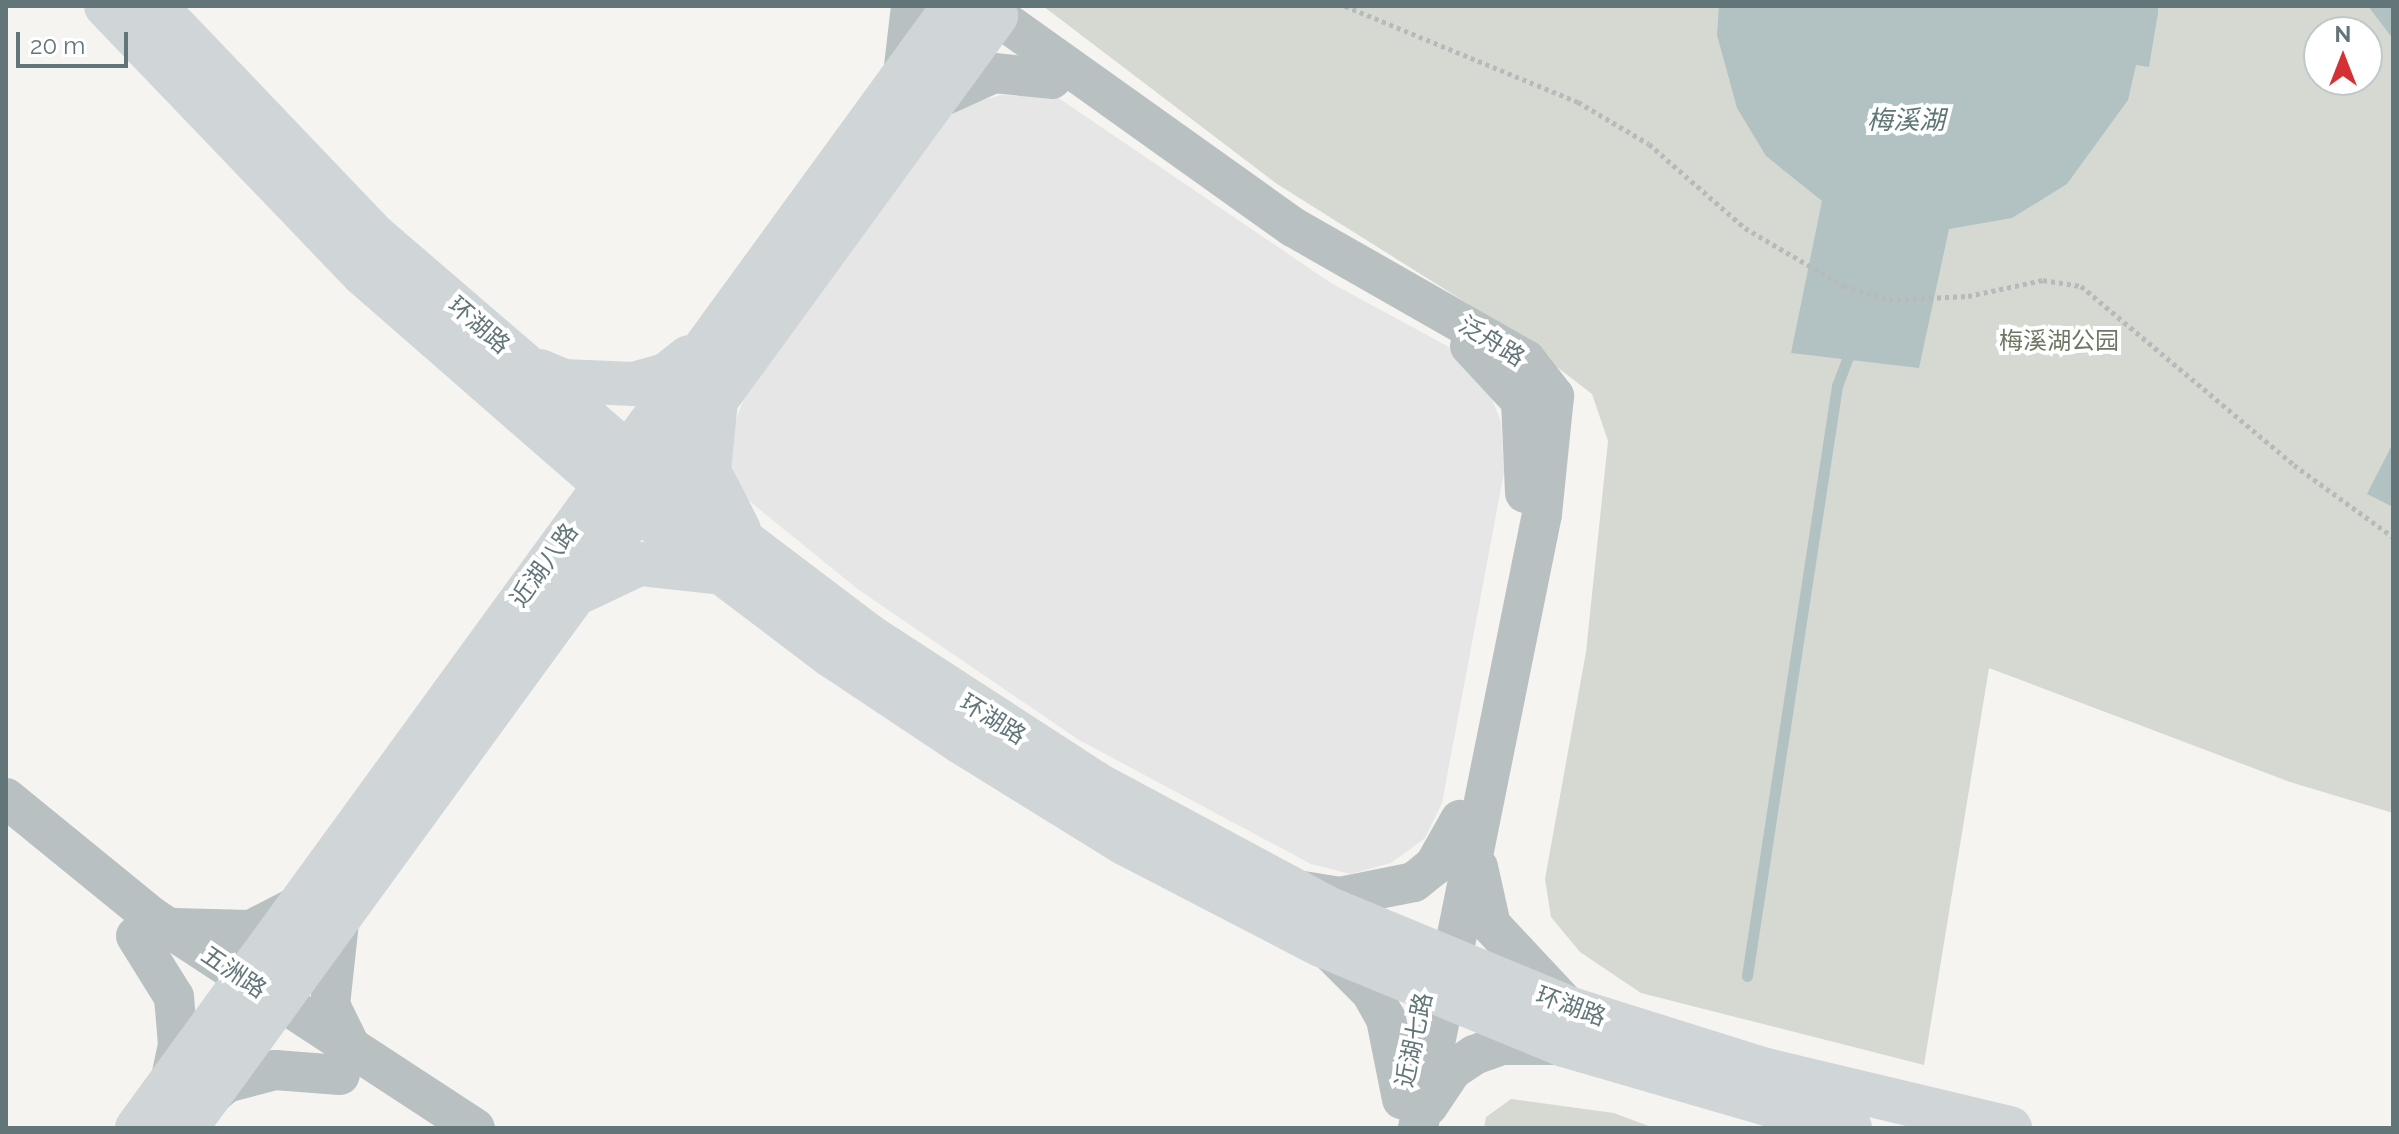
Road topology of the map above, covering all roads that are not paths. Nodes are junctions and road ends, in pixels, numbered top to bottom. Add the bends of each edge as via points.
1 (106, 6) edge
2 (155, 6) edge
3 (911, 6) edge
4 (971, 12) edge
5 (1052, 79) junction
6 (918, 88) junction
7 (703, 346) junction
8 (518, 384) junction
9 (719, 391) junction
10 (631, 480) junction
11 (734, 558) junction
12 (545, 563) junction
13 (573, 596) junction
14 (6, 798) edge
15 (1469, 826) junction
16 (6, 829) edge
17 (1290, 889) junction
18 (320, 913) junction
19 (144, 927) junction
20 (1321, 945) junction
21 (1439, 974) junction
22 (254, 1003) junction
23 (1568, 1027) junction
24 (347, 1064) junction
25 (187, 1104) edge
26 (1408, 1121) edge
27 (137, 1128) edge
28 (428, 1128) edge
29 (475, 1128) edge
30 (1850, 1128) edge
31 (2010, 1128) edge

1 - 8 main road, 环湖路 via 277,192
2 - 8 main road, 环湖路
3 - 6 street
4 - 5 street, 泛舟路
4 - 6 main road, 近湖八路
4 - 15 street, 泛舟路 via 1293,227 1526,360 1554,396 1555,445
5 - 6 street via 994,73
5 - 15 street, 泛舟路 via 1226,204 1461,338 1507,379 1521,401 1527,481
6 - 7 main road, 近湖八路
6 - 9 main road, 近湖八路
7 - 8 main road via 666,375 634,384
7 - 10 main road, 近湖八路
8 - 10 main road, 环湖路
8 - 12 main road via 557,470 559,529
9 - 10 main road, 近湖八路
9 - 11 main road via 710,416 709,471
10 - 11 main road, 环湖路
10 - 12 main road, 近湖八路
10 - 13 main road, 近湖八路
11 - 13 main road via 639,564
11 - 17 main road, 环湖路 via 1190,839
11 - 20 main road, 环湖路 via 832,656 1124,843
12 - 18 main road, 近湖八路
13 - 18 main road, 近湖八路
14 - 19 street, 五洲路
15 - 17 street via 1414,882 1339,897
15 - 21 street, 泛舟路
15 - 23 street via 1491,925
16 - 19 street, 五洲路
17 - 21 main road, 环湖路
18 - 19 street via 224,934
18 - 22 main road, 近湖八路
18 - 24 street via 330,1005
19 - 22 street, 五洲路
19 - 25 street via 174,997
20 - 21 main road, 环湖路
20 - 26 street via 1350,966 1379,1005 1397,1047
21 - 23 main road, 环湖路
21 - 26 street, 近湖七路
22 - 24 street, 五洲路
22 - 25 main road, 近湖八路
23 - 26 street via 1474,1055
23 - 30 main road, 环湖路 via 1735,1101
23 - 31 main road, 环湖路
24 - 25 street via 263,1072 226,1083
24 - 28 street, 五洲路
24 - 29 street, 五洲路
25 - 27 main road, 近湖八路

